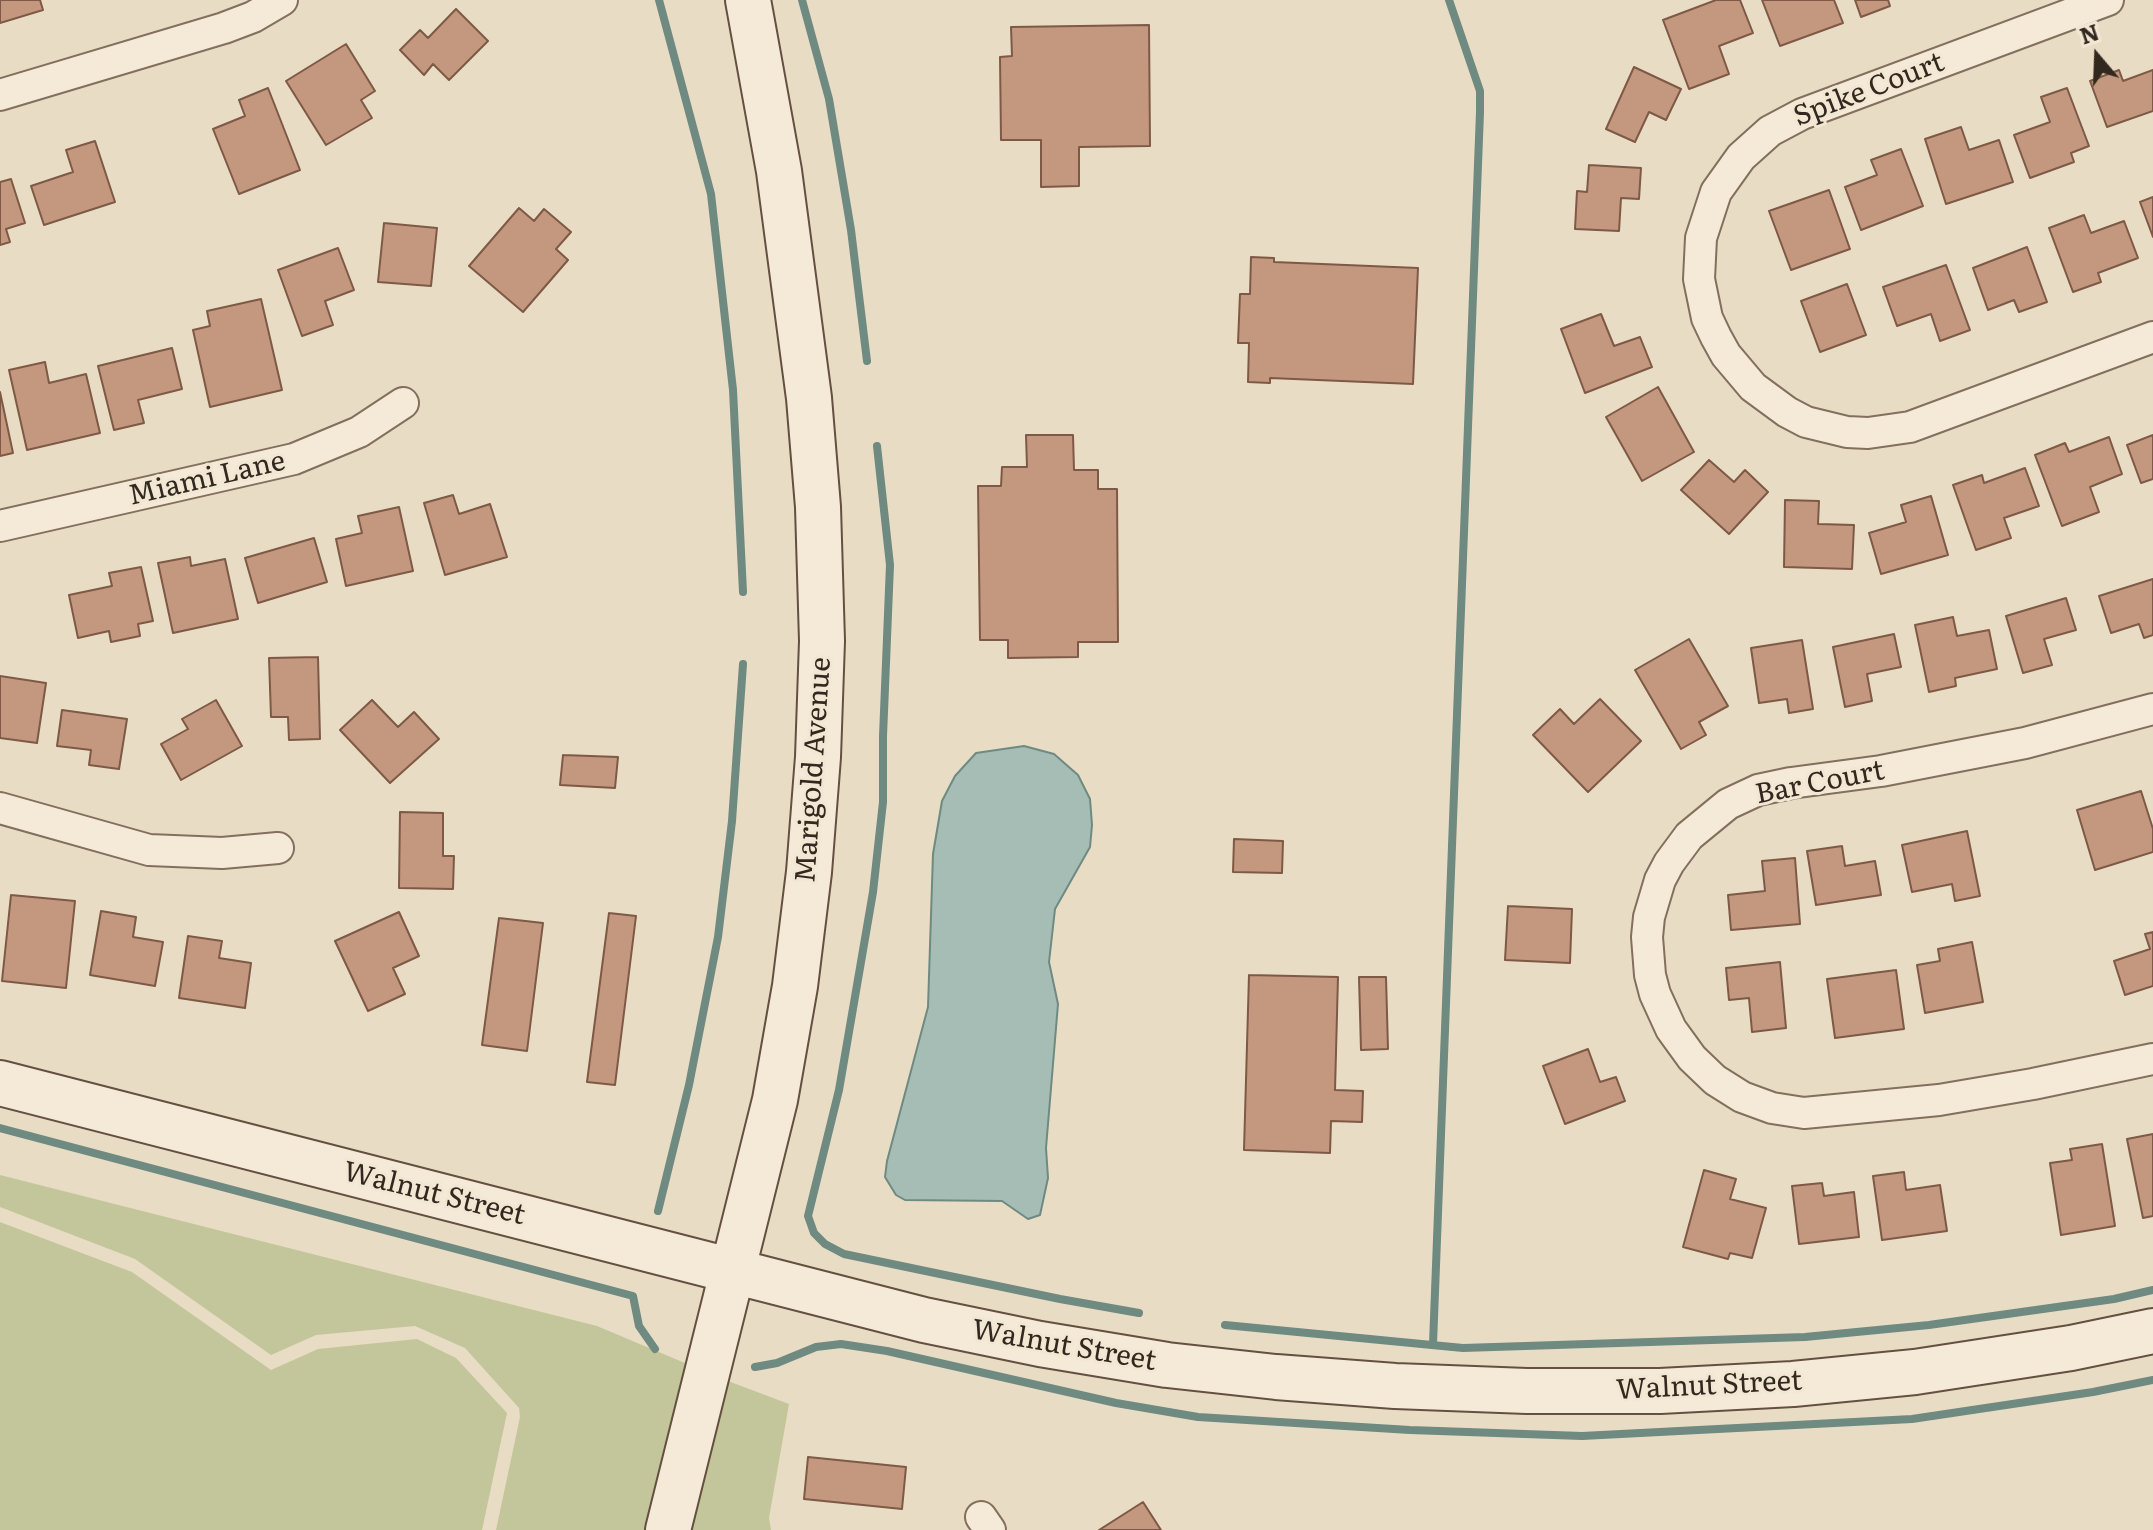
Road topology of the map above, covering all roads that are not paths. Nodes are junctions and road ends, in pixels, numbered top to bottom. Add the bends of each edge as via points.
1 (282, 0) edge
2 (748, 0) edge
3 (2108, 0) edge
4 (0, 95) edge
5 (2153, 337) edge
6 (403, 403) dead end
7 (0, 526) edge
8 (2153, 709) edge
9 (0, 808) edge
10 (278, 848) dead end
11 (2153, 1059) edge
12 (0, 1083) edge
13 (730, 1272) junction
14 (2153, 1331) edge
15 (668, 1530) edge

1 - 4 street via 224,28
2 - 13 street, Marigold Avenue via 804,348 818,507 822,641 816,785 795,986 775,1100
3 - 5 street, Spike Court via 1802,114 1770,131 1741,157 1716,192 1701,238 1699,279 1716,337 1753,387 1806,422 1847,432 1910,427
6 - 7 street, Miami Lane via 359,432 294,459
8 - 11 street, Bar Court via 2025,743 1758,790 1728,804 1689,836 1660,880 1647,937 1655,994 1692,1058 1742,1097 1772,1108 1804,1113 1939,1100
9 - 10 street via 149,850 222,853
12 - 13 street, Walnut Street
13 - 14 street, Walnut Street via 938,1323 1167,1365 1527,1391 1793,1384 1993,1361
13 - 15 street, Marigold Avenue

